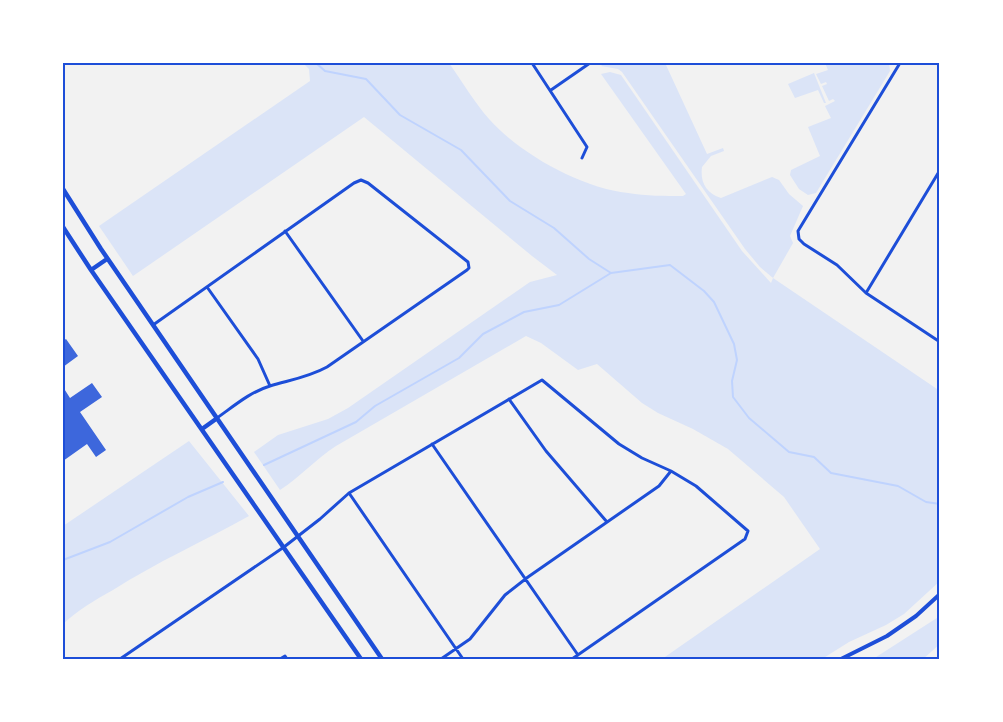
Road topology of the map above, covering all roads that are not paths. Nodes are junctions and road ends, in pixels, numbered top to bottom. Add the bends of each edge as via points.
1 (532, 63) edge
2 (590, 63) edge
3 (900, 63) edge
4 (551, 90) junction
5 (582, 158) dead end
6 (940, 170) edge
7 (63, 189) edge
8 (63, 227) edge
9 (285, 231) junction
10 (108, 259) junction
11 (90, 270) junction
12 (207, 287) junction
13 (866, 293) junction
14 (153, 325) junction
15 (363, 341) junction
16 (940, 342) edge
17 (270, 386) junction
18 (509, 399) junction
19 (216, 419) junction
20 (201, 429) junction
21 (432, 444) junction
22 (671, 471) junction
23 (349, 493) junction
24 (607, 522) junction
25 (298, 537) junction
26 (284, 547) junction
27 (525, 579) junction
28 (940, 594) edge
29 (456, 648) junction
30 (578, 655) junction
31 (286, 657) edge
32 (120, 659) edge
33 (280, 659) edge
34 (361, 659) edge
35 (382, 659) edge
36 (441, 659) edge
37 (463, 659) edge
38 (572, 659) edge
39 (841, 659) edge

1 - 4 street
2 - 4 street
3 - 13 street via 798,231 804,244 837,265
4 - 5 street via 587,147
6 - 13 street
7 - 10 main road
8 - 11 main road
9 - 12 street
9 - 15 street
9 - 15 street via 361,180 466,259 467,270
10 - 11 main road
10 - 14 main road
11 - 20 main road
12 - 14 street
12 - 17 street via 258,359
13 - 16 street
14 - 19 main road
15 - 17 street via 314,374
17 - 19 street via 252,393
18 - 21 street
18 - 22 street via 542,380 619,444
18 - 24 street via 546,451
19 - 20 main road
19 - 25 main road
20 - 26 main road
21 - 23 street
21 - 27 street
22 - 24 street via 659,486
22 - 30 street via 696,486 748,531 745,539
23 - 25 street
23 - 29 street
24 - 27 street
25 - 26 street
25 - 35 main road
26 - 32 street
26 - 34 main road
27 - 29 street via 505,595 470,639
27 - 30 street
28 - 39 street via 887,636
29 - 36 street
29 - 37 street
30 - 38 street
31 - 33 street

